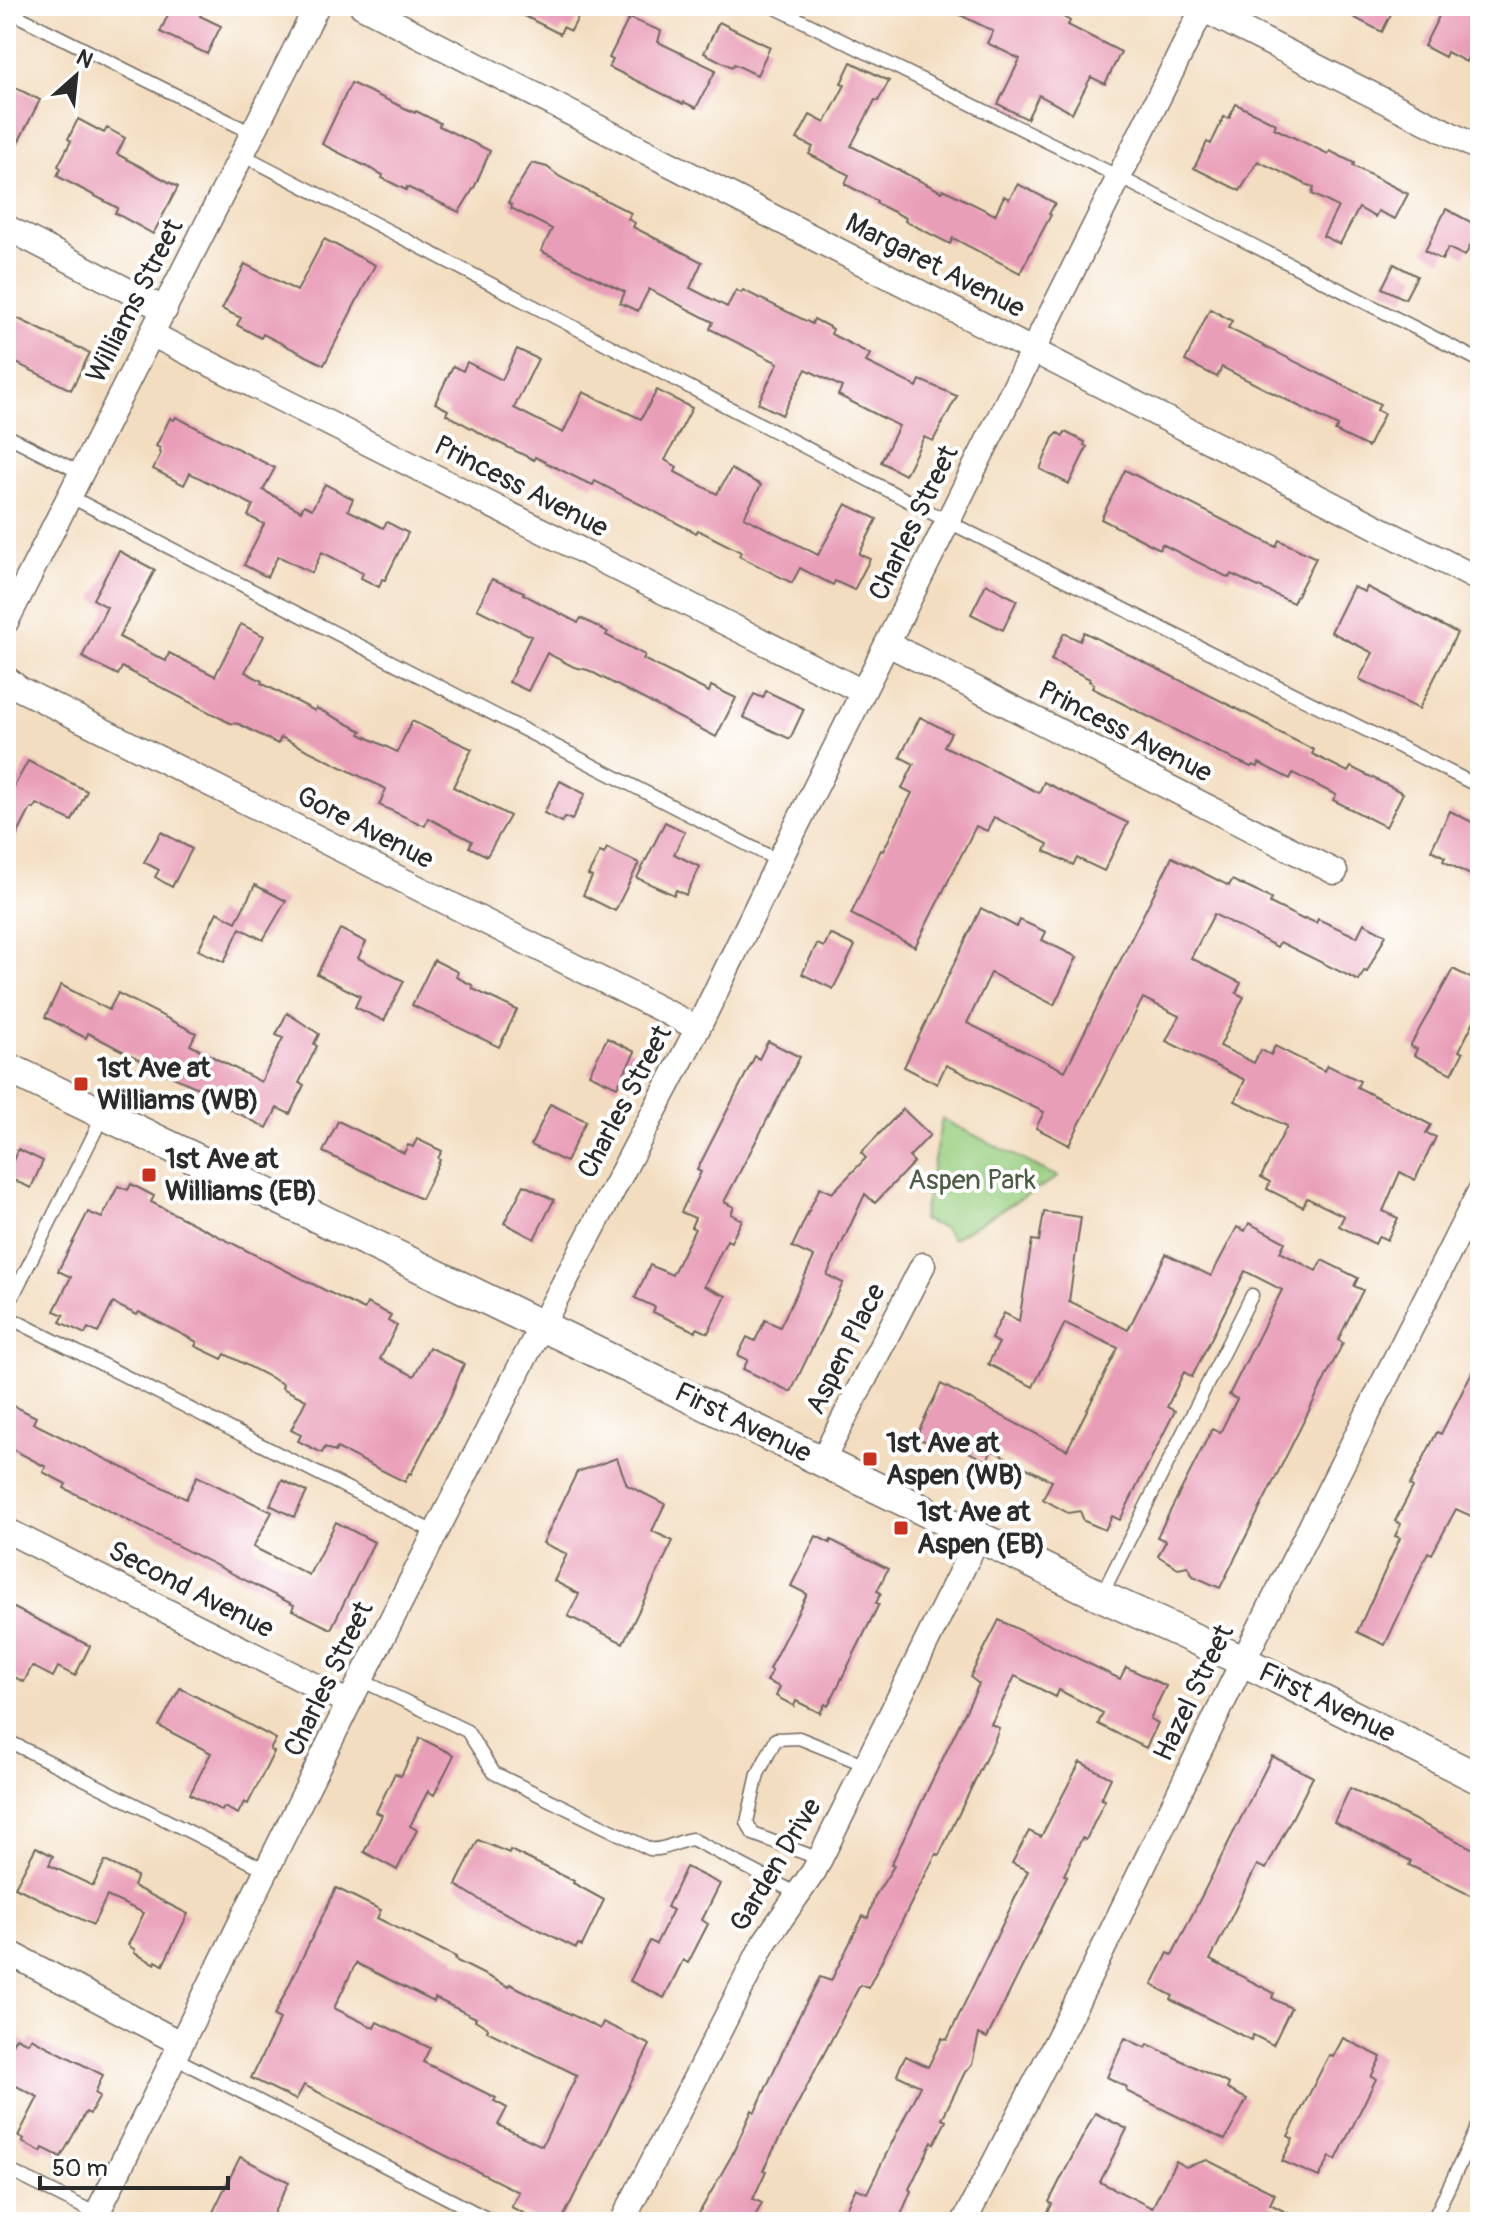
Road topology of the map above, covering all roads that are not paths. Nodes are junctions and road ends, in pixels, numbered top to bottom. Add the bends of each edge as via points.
1 (317, 6) edge
2 (362, 6) edge
3 (772, 6) edge
4 (1201, 7) edge
5 (6, 10) edge
6 (246, 144) junction
7 (1480, 149) edge
8 (1119, 177) junction
9 (6, 227) edge
10 (165, 310) junction
11 (153, 335) junction
12 (1034, 351) junction
13 (1480, 361) edge
14 (6, 435) edge
15 (81, 473) junction
16 (69, 496) junction
17 (947, 521) junction
18 (1480, 580) edge
19 (6, 622) edge
20 (888, 644) junction
21 (6, 678) edge
22 (863, 692) junction
23 (1480, 787) edge
24 (779, 861) junction
25 (1335, 872) dead end
26 (698, 1028) junction
27 (6, 1067) edge
28 (104, 1115) junction
29 (1480, 1191) edge
30 (923, 1265) dead end
31 (1252, 1295) dead end
32 (6, 1310) edge
33 (6, 1316) edge
34 (541, 1326) junction
35 (822, 1461) junction
36 (6, 1530) edge
37 (436, 1533) junction
38 (978, 1537) junction
39 (1101, 1596) junction
40 (1243, 1661) junction
41 (361, 1680) junction
42 (349, 1703) junction
43 (6, 1740) edge
44 (866, 1765) junction
45 (1480, 1779) edge
46 (820, 1859) junction
47 (268, 1871) junction
48 (798, 1894) junction
49 (6, 1951) edge
50 (177, 2050) junction
51 (1480, 2122) edge
52 (6, 2169) edge
53 (95, 2218) edge
54 (494, 2222) edge
55 (622, 2222) edge
56 (964, 2222) edge
57 (1432, 2222) edge

1 - 6 street, Williams Street
2 - 12 street, Margaret Avenue
3 - 8 lane
4 - 7 street
4 - 8 street, Charles Street
5 - 6 lane
6 - 10 street, Williams Street
6 - 17 lane
8 - 12 street, Charles Street
8 - 13 lane
9 - 10 street
10 - 11 street, Williams Street
11 - 15 street, Williams Street
11 - 22 street, Princess Avenue
12 - 17 street, Charles Street
12 - 18 street, Margaret Avenue
14 - 15 lane
15 - 16 street, Williams Street
16 - 19 street, Williams Street
16 - 24 lane
17 - 20 street, Charles Street
17 - 23 lane
20 - 22 street, Charles Street
20 - 25 street, Princess Avenue
21 - 26 street, Gore Avenue
22 - 24 street, Charles Street
24 - 26 street, Charles Street
26 - 34 street, Charles Street
27 - 28 street, First Avenue
28 - 32 lane
28 - 34 street, First Avenue
29 - 40 street, Hazel Street
30 - 35 street, Aspen Place
31 - 39 lane
33 - 37 lane
34 - 35 street, First Avenue
34 - 37 street, Charles Street
35 - 38 street, First Avenue
36 - 42 street, Second Avenue
37 - 41 street, Charles Street
38 - 39 street, First Avenue
38 - 44 street, Garden Drive
39 - 40 street, First Avenue
40 - 45 street, First Avenue
40 - 56 street, Hazel Street
41 - 42 street, Charles Street
41 - 48 lane via 467,1731 494,1773 508,1780 650,1849 692,1839
42 - 47 street, Charles Street
43 - 47 lane
44 - 46 street, Garden Drive
44 - 46 lane via 799,1738 776,1739 758,1774 747,1822 753,1834
46 - 48 street, Garden Drive
47 - 50 street, Charles Street
48 - 55 street, Garden Drive via 764,1943
49 - 50 street
50 - 53 street, Charles Street
50 - 54 lane
51 - 57 lane
52 - 53 lane

